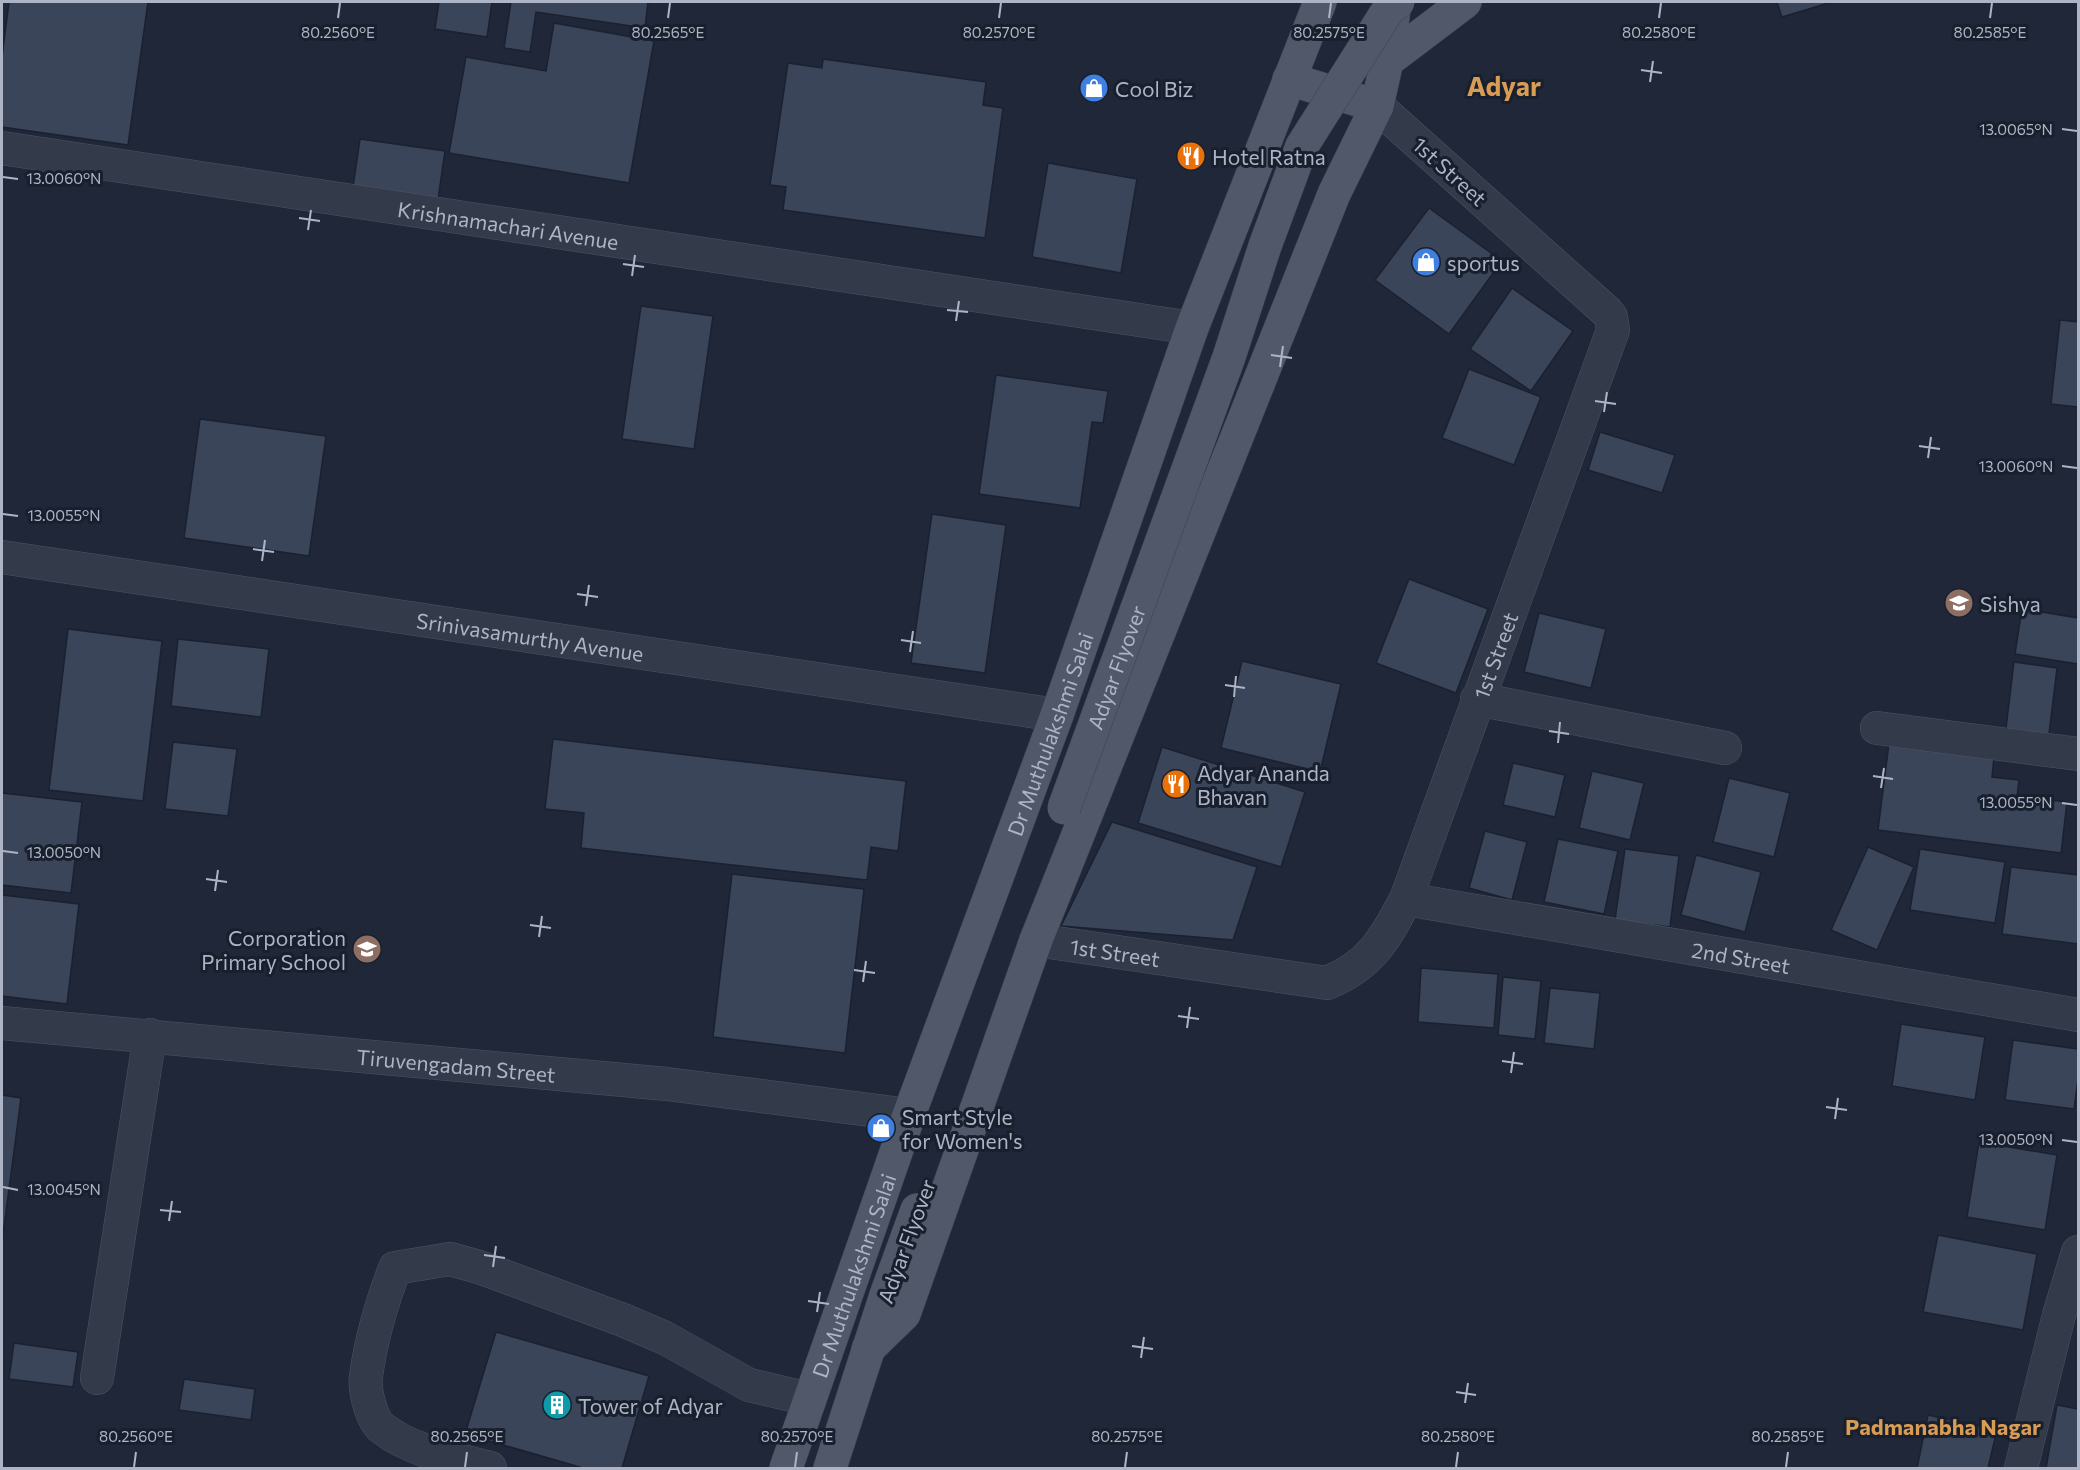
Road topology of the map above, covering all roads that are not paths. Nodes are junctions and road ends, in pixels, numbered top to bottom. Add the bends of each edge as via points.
1 (1320, 2) edge
2 (1396, 2) edge
3 (1465, 2) edge
4 (1387, 62) junction
5 (1289, 79) junction
6 (1377, 106) junction
7 (2, 148) edge
8 (1192, 328) junction
9 (2, 557) edge
10 (1477, 699) junction
11 (1057, 715) junction
12 (1877, 728) dead end
13 (1725, 748) dead end
14 (2079, 754) edge
15 (1406, 899) junction
16 (1036, 940) junction
17 (2079, 1015) edge
18 (2, 1023) edge
19 (150, 1035) junction
20 (909, 1115) junction
21 (2079, 1252) edge
22 (2069, 1317) edge
23 (868, 1349) junction
24 (97, 1378) dead end
25 (809, 1399) junction
26 (490, 1468) edge
27 (786, 1468) edge
28 (830, 1468) edge
29 (2021, 1468) edge

1 - 5 main road, Dr Muthulakshmi Salai
2 - 4 main road
2 - 23 main road, Adyar Flyover, bridge via 1302,146
3 - 4 main road
4 - 6 main road
5 - 6 main road
5 - 8 main road, Dr Muthulakshmi Salai
6 - 10 street, 1st Street via 1611,317 1613,330
6 - 16 main road via 1334,194
7 - 8 street, Krishnamachari Avenue
8 - 11 main road, Dr Muthulakshmi Salai
9 - 11 street, Srinivasamurthy Avenue
10 - 13 street
10 - 15 street, 1st Street
11 - 20 main road, Dr Muthulakshmi Salai
12 - 14 street
15 - 16 street, 1st Street via 1386,937 1369,958 1347,975 1327,983
15 - 17 street, 2nd Street
16 - 23 main road via 904,1314
18 - 19 street, Tiruvengadam Street
19 - 20 street, Tiruvengadam Street via 667,1084
19 - 24 street
20 - 25 main road, Dr Muthulakshmi Salai
21 - 22 street
22 - 29 street
23 - 28 main road, Dr Muthulakshmi Salai
25 - 26 street via 749,1385 633,1324 479,1267 450,1259 395,1268 366,1378 369,1402 379,1426 434,1453
25 - 27 main road, Dr Muthulakshmi Salai

